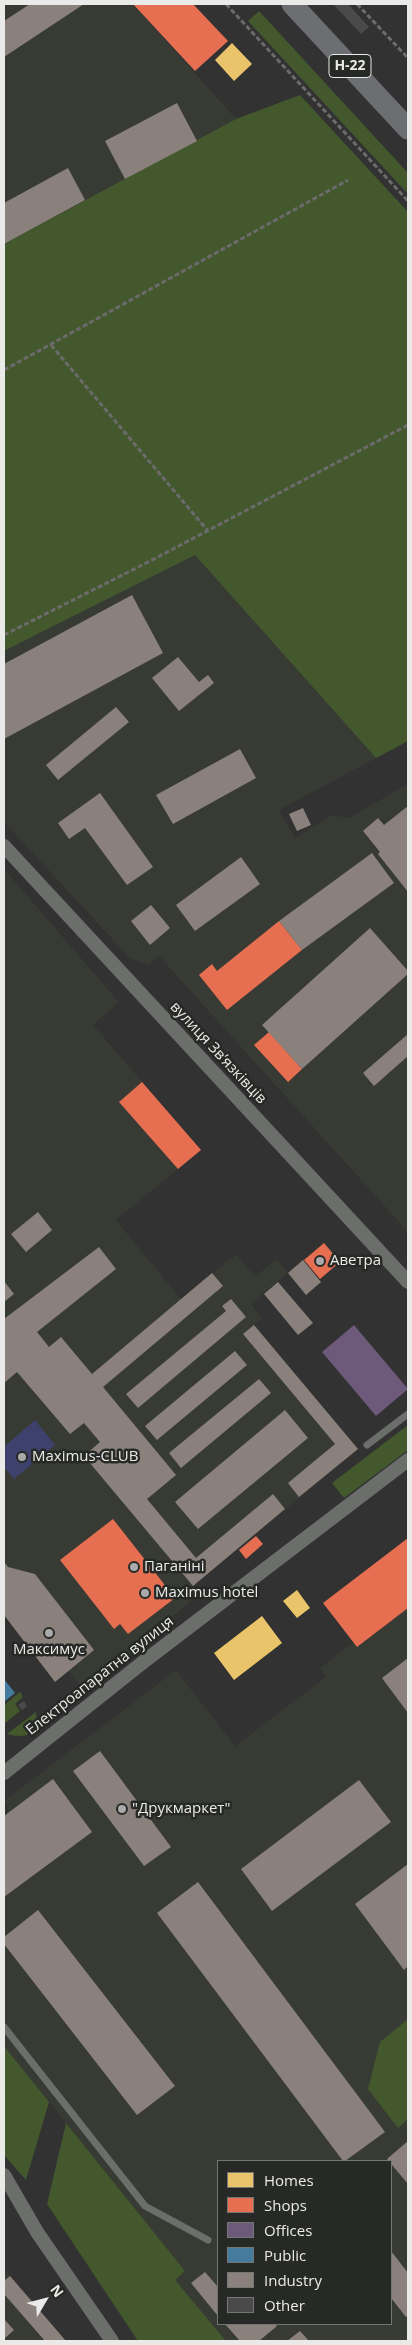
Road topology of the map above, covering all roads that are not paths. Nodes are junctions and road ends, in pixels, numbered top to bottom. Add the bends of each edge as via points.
1 (292, 4) edge
2 (408, 129) edge
3 (4, 846) edge
4 (408, 1282) edge
5 (408, 1414) edge
6 (367, 1445) dead end
7 (408, 1460) edge
8 (4, 1773) edge
9 (4, 2027) edge
10 (4, 2175) edge
11 (208, 2240) dead end
12 (112, 2341) edge

1 - 2 main road, Н-22
3 - 4 street, вулиця Звʼязківців
5 - 6 lane
7 - 8 street, Електроапаратна вулиця
9 - 11 lane via 146,2206
10 - 12 street via 36,2232

